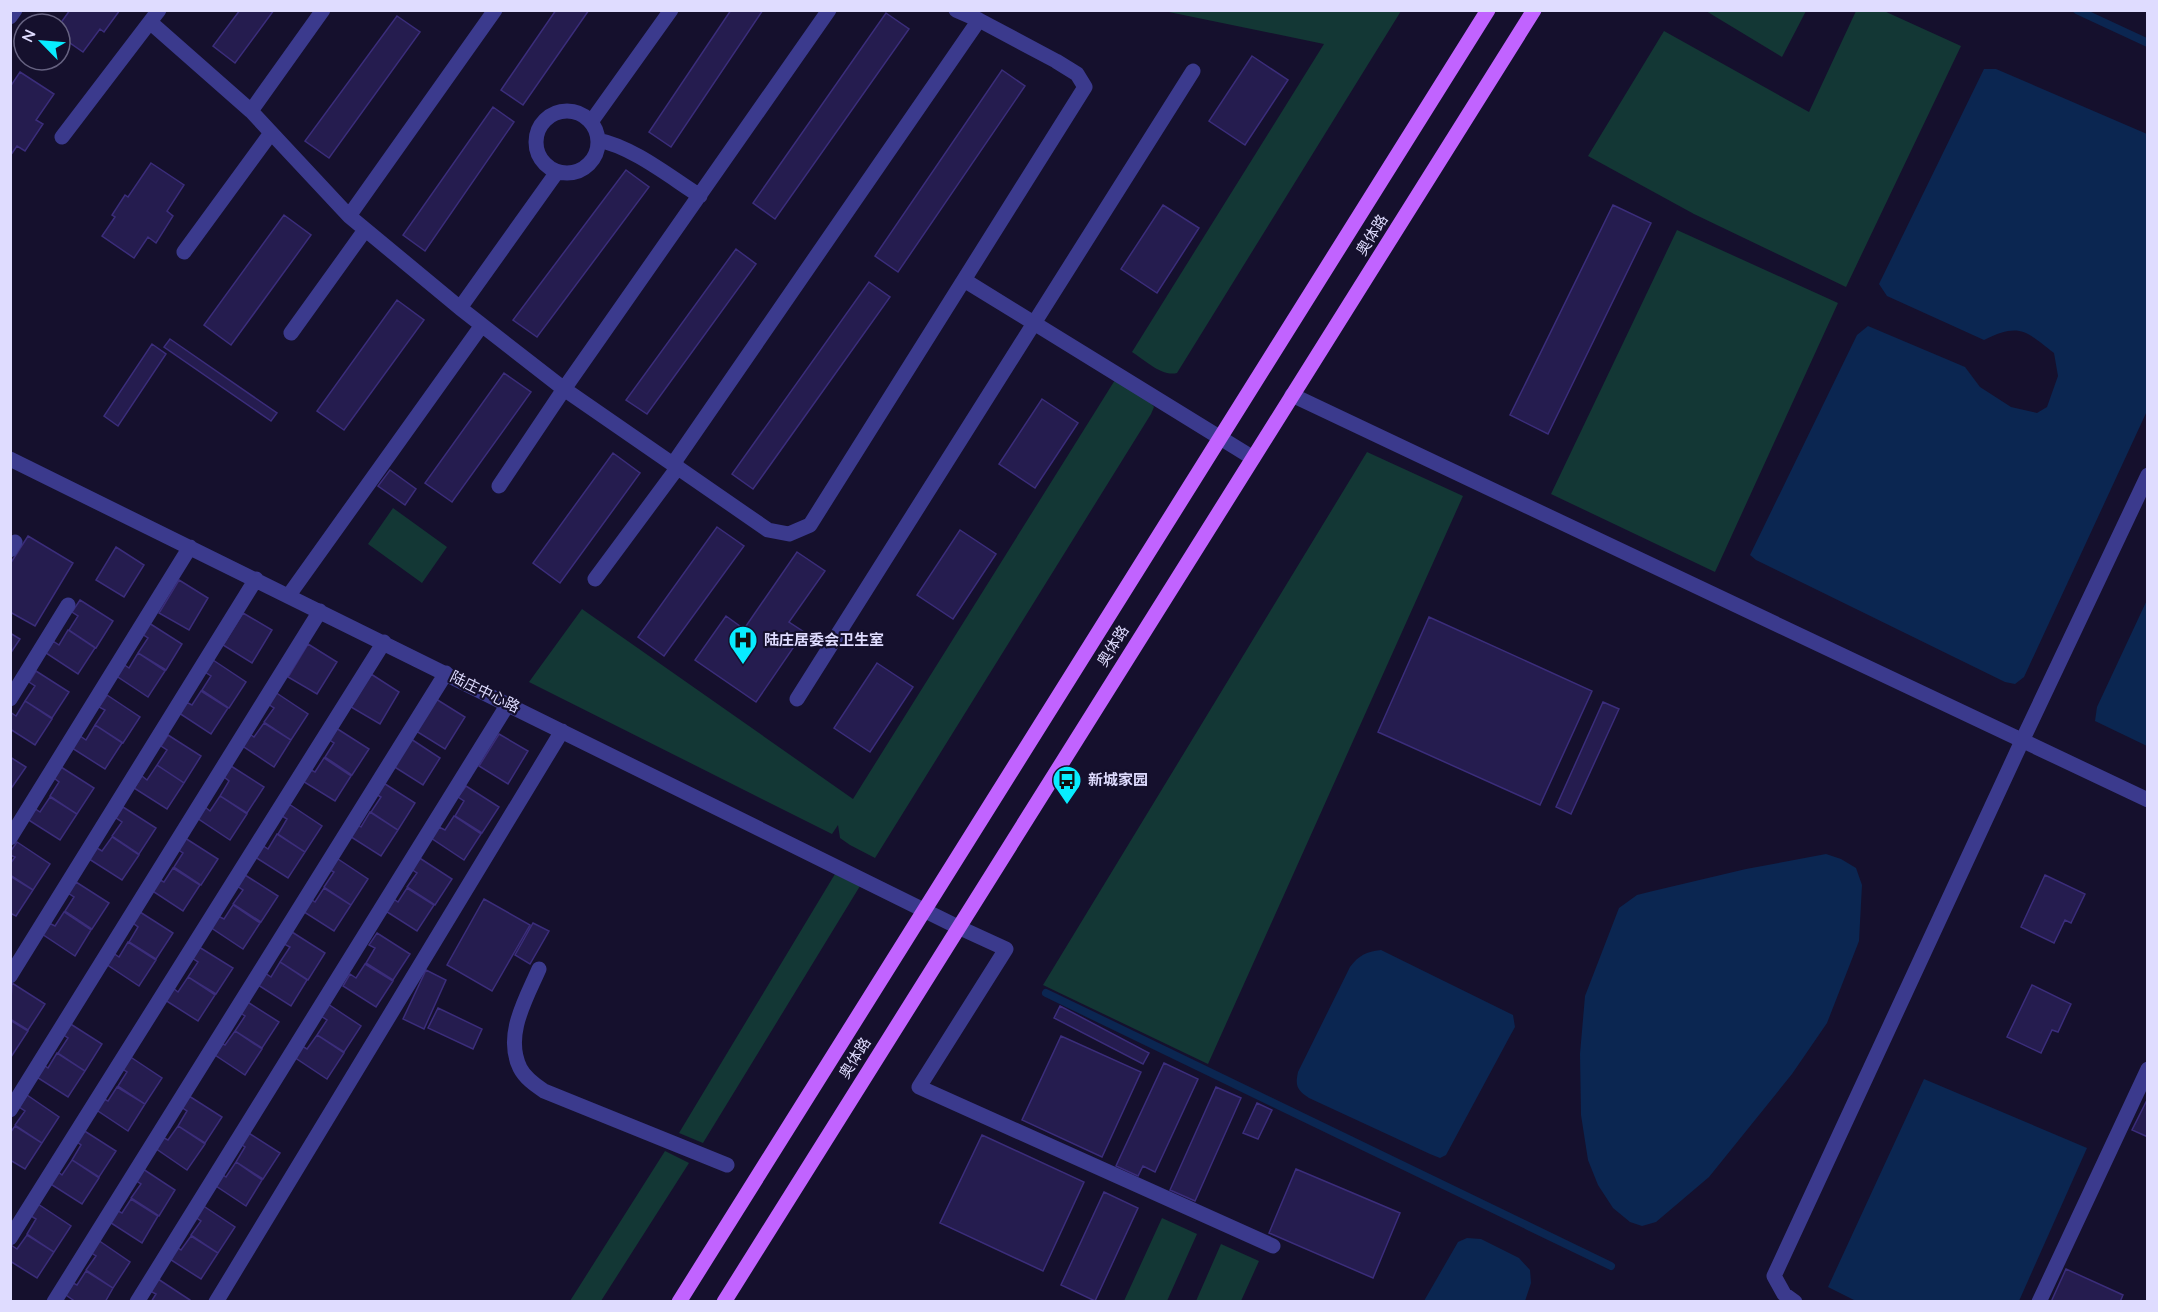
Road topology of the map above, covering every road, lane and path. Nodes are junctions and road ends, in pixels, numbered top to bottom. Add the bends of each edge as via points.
1 (15, 10) edge
2 (323, 10) edge
3 (495, 10) edge
4 (671, 10) edge
5 (830, 10) edge
6 (956, 10) edge
7 (1488, 10) edge
8 (1534, 10) edge
9 (154, 16) edge
10 (10, 17) edge
11 (979, 20) junction
12 (1193, 71) dead end
13 (251, 111) junction
14 (591, 122) junction
15 (272, 133) junction
16 (62, 137) dead end
17 (598, 140) junction
18 (557, 172) junction
19 (700, 196) junction
20 (349, 216) junction
21 (365, 230) junction
22 (184, 252) dead end
23 (964, 280) junction
24 (460, 308) junction
25 (1035, 324) junction
26 (482, 325) junction
27 (291, 333) dead end
28 (564, 389) junction
29 (1292, 395) junction
30 (1221, 437) junction
31 (1253, 458) junction
32 (10, 459) edge
33 (676, 466) junction
34 (2148, 475) edge
35 (499, 486) dead end
36 (190, 547) junction
37 (256, 579) junction
38 (595, 579) dead end
39 (290, 595) junction
40 (68, 605) dead end
41 (320, 611) junction
42 (384, 642) junction
43 (446, 673) junction
44 (10, 699) edge
45 (797, 699) dead end
46 (508, 704) junction
47 (562, 731) junction
48 (2022, 741) junction
49 (2148, 800) edge
50 (10, 838) edge
51 (924, 910) junction
52 (958, 927) junction
53 (538, 969) dead end
54 (10, 976) edge
55 (2148, 1069) edge
56 (10, 1110) edge
57 (727, 1165) dead end
58 (10, 1238) edge
59 (1273, 1245) dead end
60 (54, 1302) edge
61 (137, 1302) edge
62 (216, 1302) edge
63 (679, 1302) edge
64 (724, 1302) edge
65 (1795, 1302) edge
66 (2039, 1302) edge

1 - 10 street
2 - 13 street
3 - 20 street
4 - 14 street
5 - 19 street
6 - 11 street
7 - 30 main road, 奥体路
8 - 29 main road, 奥体路
9 - 13 street
9 - 16 street
11 - 23 street via 1077,74 1086,87
11 - 33 street
12 - 25 street
13 - 15 street
14 - 17 street
14 - 18 street via 573,111 562,111 544,120 538,129 536,150 548,167
15 - 20 street
15 - 22 street
17 - 18 street via 593,160 586,167 577,172
17 - 19 street via 627,150
18 - 24 street
19 - 28 street
20 - 21 street
21 - 24 street
21 - 27 street
23 - 25 street
23 - 33 street via 810,525 789,534 768,530
24 - 26 street
25 - 30 street
25 - 45 street
26 - 28 street
26 - 39 street
28 - 33 street
28 - 35 street
29 - 31 main road, 奥体路
29 - 48 street
30 - 31 street
30 - 51 main road, 奥体路
31 - 52 main road, 奥体路
32 - 36 street, 陆庄中心路
33 - 38 street
34 - 48 street
36 - 37 street, 陆庄中心路
36 - 50 street
37 - 39 street, 陆庄中心路
37 - 54 street
39 - 41 street, 陆庄中心路
40 - 44 street
41 - 42 street, 陆庄中心路
41 - 56 street
42 - 43 street, 陆庄中心路
42 - 58 street
43 - 46 street, 陆庄中心路
43 - 60 street
46 - 47 street, 陆庄中心路
46 - 61 street
47 - 51 street, 陆庄中心路
47 - 62 street
48 - 49 street
48 - 65 street via 1774,1276 1784,1294
51 - 52 street, 陆庄中心路
51 - 63 main road, 奥体路
52 - 59 street, 陆庄中心路 via 1006,949 919,1088
52 - 64 main road, 奥体路
53 - 57 street via 515,1033 515,1049 525,1076 554,1096
55 - 66 street

